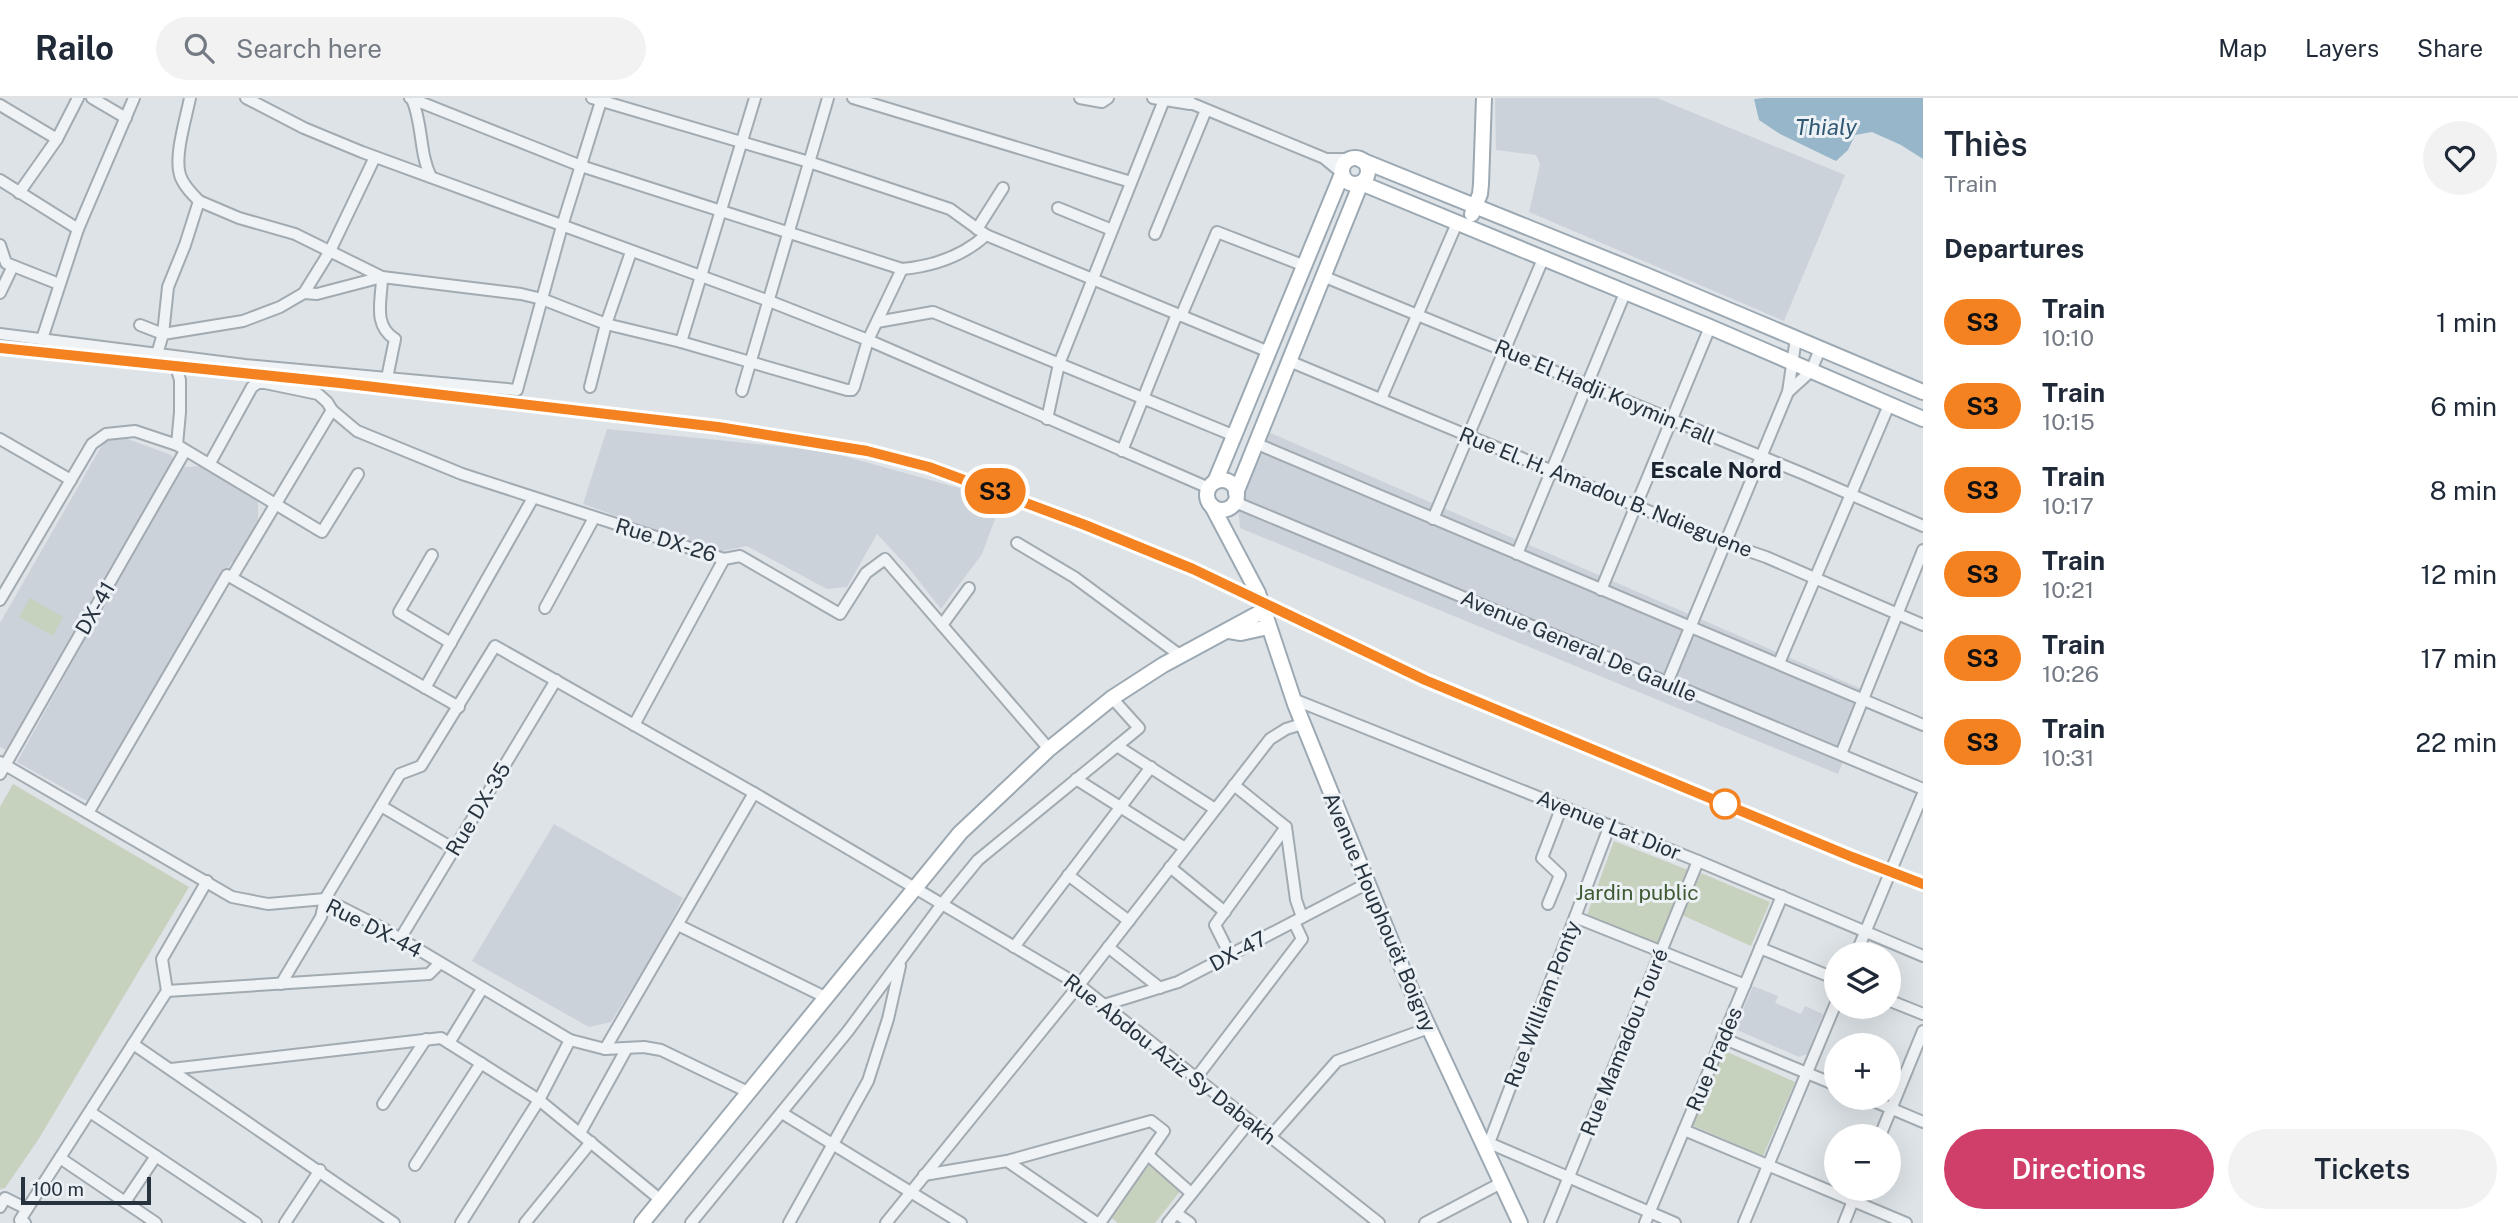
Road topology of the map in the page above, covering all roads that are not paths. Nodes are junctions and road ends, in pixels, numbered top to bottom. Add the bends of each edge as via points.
1 (78, 98) edge
2 (92, 98) edge
3 (134, 98) edge
4 (190, 98) edge
5 (246, 98) edge
6 (411, 98) edge
7 (755, 98) edge
8 (828, 98) edge
9 (853, 98) edge
10 (1080, 98) edge
11 (1108, 98) edge
12 (1484, 98) edge
13 (598, 99) edge
14 (1158, 99) edge
15 (1189, 101) edge
16 (0, 105) edge
17 (1206, 110) junction
18 (126, 118) junction
19 (57, 139) junction
20 (741, 142) junction
21 (375, 157) junction
22 (1324, 158) junction
23 (1355, 159) junction
24 (809, 162) junction
25 (581, 166) junction
26 (1342, 173) junction
27 (432, 177) junction
28 (0, 180) edge
29 (1131, 183) junction
30 (1362, 183) junction
31 (1003, 188) dead end
32 (19, 193) junction
33 (199, 201) junction
34 (1479, 204) junction
35 (1058, 208) dead end
36 (720, 211) junction
37 (562, 226) junction
38 (1468, 227) junction
39 (78, 229) junction
40 (1112, 230) junction
41 (789, 232) junction
42 (981, 232) junction
43 (1155, 234) dead end
44 (0, 246) edge
45 (330, 251) junction
46 (631, 252) junction
47 (1543, 260) junction
48 (13, 266) junction
49 (1305, 266) junction
50 (902, 269) junction
51 (382, 276) junction
52 (1325, 276) junction
53 (700, 277) junction
54 (1093, 279) junction
55 (59, 284) junction
56 (0, 293) edge
57 (304, 293) junction
58 (1625, 293) junction
59 (542, 299) junction
60 (769, 301) junction
61 (1179, 315) junction
62 (1418, 315) junction
63 (877, 321) junction
64 (606, 324) junction
65 (139, 325) dead end
66 (1710, 327) junction
67 (0, 334) edge
68 (163, 334) junction
69 (1796, 338) junction
70 (41, 339) junction
71 (868, 340) junction
72 (681, 342) junction
73 (1820, 349) junction
74 (1503, 350) junction
75 (1269, 352) junction
76 (157, 354) junction
77 (173, 356) junction
78 (1289, 361) junction
79 (1791, 362) junction
80 (750, 363) junction
81 (1059, 364) junction
82 (245, 365) junction
83 (1811, 371) junction
84 (387, 378) junction
85 (258, 383) junction
86 (1588, 386) junction
87 (590, 387) dead end
88 (742, 390) dead end
89 (1788, 392) junction
90 (1923, 392) edge
91 (1142, 398) junction
92 (1381, 399) junction
93 (1889, 405) junction
94 (332, 410) junction
95 (1047, 419) junction
96 (1923, 419) edge
97 (1671, 420) junction
98 (1235, 436) junction
99 (1468, 436) junction
100 (0, 439) edge
101 (1255, 443) junction
102 (181, 448) junction
103 (1122, 451) junction
104 (1761, 457) junction
105 (210, 463) junction
106 (1552, 471) junction
107 (358, 474) dead end
108 (71, 480) junction
109 (1212, 485) junction
110 (1851, 494) junction
111 (533, 498) junction
112 (1234, 500) junction
113 (276, 503) junction
114 (1212, 506) junction
115 (1636, 506) junction
116 (594, 518) junction
117 (1433, 519) junction
118 (1923, 526) edge
119 (1017, 543) dead end
120 (1234, 543) junction
121 (1725, 543) junction
122 (1923, 550) edge
123 (1517, 554) junction
124 (432, 555) dead end
125 (724, 559) junction
126 (230, 576) junction
127 (1815, 580) junction
128 (968, 588) dead end
129 (1601, 590) junction
130 (0, 600) edge
131 (545, 608) dead end
132 (1263, 611) junction
133 (1896, 614) junction
134 (942, 625) junction
135 (1923, 625) edge
136 (1269, 627) junction
137 (1689, 627) junction
138 (1229, 631) junction
139 (451, 643) junction
140 (1181, 656) junction
141 (1779, 663) junction
142 (555, 680) junction
143 (1667, 683) junction
144 (425, 688) junction
145 (1112, 698) junction
146 (1293, 699) junction
147 (1863, 700) junction
148 (458, 707) junction
149 (1303, 724) junction
150 (634, 725) junction
151 (1923, 725) edge
152 (1117, 746) junction
153 (1049, 749) junction
154 (1841, 754) junction
155 (2, 767) edge
156 (1151, 767) junction
157 (1076, 779) junction
158 (1234, 785) junction
159 (1923, 791) edge
160 (754, 793) junction
161 (381, 806) junction
162 (1120, 806) junction
163 (1562, 806) junction
164 (1215, 809) junction
165 (88, 813) junction
166 (1610, 825) junction
167 (1286, 827) junction
168 (1185, 848) junction
169 (454, 849) junction
170 (1698, 861) junction
171 (1170, 867) junction
172 (1068, 875) junction
173 (206, 881) junction
174 (1366, 884) junction
175 (915, 888) junction
176 (1782, 895) junction
177 (325, 899) junction
178 (942, 904) junction
179 (1549, 904) dead end
180 (1225, 912) junction
181 (1575, 917) junction
182 (1298, 920) junction
183 (1129, 921) junction
184 (677, 925) junction
185 (1866, 930) junction
186 (400, 939) junction
187 (1861, 942) edge
188 (1014, 947) junction
189 (1108, 947) junction
190 (1760, 948) junction
191 (1661, 951) junction
192 (1230, 955) junction
193 (1923, 956) edge
194 (902, 960) junction
195 (440, 963) junction
196 (1824, 974) edge
197 (281, 984) junction
198 (1079, 985) junction
199 (1745, 985) junction
200 (1160, 988) junction
201 (482, 989) junction
202 (167, 991) junction
203 (825, 997) junction
204 (1104, 1005) junction
205 (1901, 1005) edge
206 (1923, 1014) edge
207 (1829, 1019) edge
208 (1429, 1028) junction
209 (1923, 1031) edge
210 (1722, 1038) junction
211 (426, 1039) junction
212 (570, 1040) junction
213 (449, 1042) junction
214 (133, 1044) junction
215 (627, 1048) junction
216 (606, 1049) junction
217 (481, 1063) junction
218 (171, 1069) junction
219 (1807, 1073) junction
220 (1196, 1078) junction
221 (1824, 1081) edge
222 (1901, 1085) edge
223 (750, 1093) junction
224 (539, 1100) junction
225 (383, 1104) dead end
226 (1893, 1110) edge
227 (90, 1112) junction
228 (782, 1113) junction
229 (1250, 1121) junction
230 (1923, 1122) edge
231 (1684, 1130) junction
232 (580, 1133) junction
233 (1270, 1138) junction
234 (591, 1142) junction
235 (833, 1144) junction
236 (1486, 1144) junction
237 (1148, 1155) junction
238 (156, 1156) junction
239 (60, 1158) junction
240 (1007, 1161) junction
241 (415, 1165) dead end
242 (1768, 1165) junction
243 (320, 1170) junction
244 (924, 1175) junction
245 (1569, 1177) junction
246 (1501, 1183) junction
247 (1824, 1189) edge
248 (910, 1191) junction
249 (1191, 1194) junction
250 (662, 1200) junction
251 (1853, 1201) joint
252 (125, 1202) junction
253 (3, 1203) edge
254 (27, 1209) junction
255 (1176, 1213) junction
256 (1648, 1218) edge
257 (23, 1221) edge
258 (156, 1223) edge
259 (256, 1223) edge
260 (285, 1223) edge
261 (394, 1223) edge
262 (461, 1223) edge
263 (525, 1223) edge
264 (642, 1223) edge
265 (691, 1223) edge
266 (789, 1223) edge
267 (886, 1223) edge
268 (961, 1223) edge
269 (1099, 1223) edge
270 (1168, 1223) edge
271 (1190, 1223) edge
272 (1379, 1223) edge
273 (1425, 1223) edge
274 (1520, 1223) edge
275 (1550, 1223) edge
276 (1675, 1223) edge
277 (1744, 1223) edge
278 (1844, 1223) edge
279 (1906, 1223) edge

1 - 19 street
2 - 18 street
3 - 18 street
4 - 33 street via 179,173
5 - 21 street via 303,128
6 - 25 street
6 - 27 street via 419,116 425,165
7 - 20 street
8 - 24 street
9 - 29 street
10 - 11 street via 1102,102
12 - 34 main road
13 - 20 street
13 - 25 street
14 - 15 street
14 - 29 street
15 - 17 street
16 - 19 street
17 - 22 street
17 - 43 street
18 - 39 street
19 - 32 street
20 - 24 street
20 - 36 street
21 - 27 street
21 - 45 street
22 - 23 street
22 - 26 street
23 - 26 main road via 1344,163
23 - 30 main road via 1367,165
23 - 34 main road
24 - 41 street
24 - 42 street via 950,209
25 - 36 street
25 - 37 street
26 - 30 main road via 1349,184
26 - 49 main road
27 - 37 street
28 - 32 street
29 - 40 street
30 - 38 main road
30 - 52 main road
31 - 42 street
32 - 39 street
33 - 45 street
33 - 68 street via 168,287
34 - 38 main road
34 - 69 main road
35 - 40 street
36 - 41 street
36 - 53 street
37 - 46 street
37 - 59 street
38 - 47 main road
38 - 62 street
39 - 55 street
40 - 54 street
41 - 50 street
41 - 60 street
42 - 50 street via 970,250 927,267
42 - 54 street
44 - 48 street via 6,263
45 - 51 street
45 - 57 street
46 - 53 street
46 - 64 street
47 - 58 main road
47 - 74 street
48 - 55 street
48 - 56 street
49 - 61 street via 1217,232
49 - 75 main road
50 - 63 street
51 - 57 street via 317,294
51 - 59 street
51 - 84 street via 380,319 395,339
52 - 62 street, Rue El Hadji Koymin Fall
52 - 78 main road
53 - 60 street
53 - 72 street
54 - 61 street
54 - 81 street
55 - 70 street
57 - 68 street via 243,321
58 - 66 main road
58 - 86 street
59 - 64 street
59 - 84 street via 517,390
60 - 71 street
60 - 80 street
61 - 75 street
61 - 91 street
62 - 74 street, Rue El Hadji Koymin Fall
62 - 92 street
63 - 71 street
63 - 81 street via 933,312
64 - 72 street
64 - 87 street
65 - 68 street
66 - 79 main road
66 - 97 street
67 - 70 street
68 - 76 street
69 - 73 main road
69 - 79 street
70 - 76 street
71 - 80 street via 852,390
71 - 95 street
72 - 80 street
73 - 83 street
73 - 90 main road
74 - 86 street, Rue El Hadji Koymin Fall
74 - 99 street
75 - 98 main road
76 - 77 street
77 - 82 street
77 - 102 street via 180,380
78 - 92 street, Rue El. H. Amadou B. Ndieguene
78 - 101 main road
79 - 83 main road
79 - 89 street
80 - 88 street
81 - 91 street
81 - 95 street
82 - 84 street
82 - 85 street
83 - 89 street
83 - 93 main road
85 - 94 street, Rue DX-26 via 318,394
85 - 105 street
86 - 97 street, Rue El Hadji Koymin Fall
86 - 106 street
89 - 104 street
91 - 98 street
91 - 103 street
92 - 99 street, Rue El. H. Amadou B. Ndieguene
93 - 96 main road
93 - 110 street
94 - 111 street, Rue DX-26 via 371,437
94 - 113 street
95 - 103 street
97 - 104 street, Rue El Hadji Koymin Fall
97 - 115 street
98 - 109 main road
99 - 106 street, Rue El. H. Amadou B. Ndieguene
99 - 117 street
100 - 108 street
101 - 112 main road
101 - 117 street
102 - 105 street
102 - 108 street via 135,431 106,434 92,444
102 - 155 street, DX-41
103 - 109 street
104 - 110 street, Rue El Hadji Koymin Fall
104 - 121 street
105 - 113 street
106 - 115 street, Rue El. H. Amadou B. Ndieguene
106 - 123 street
107 - 113 street via 323,532
108 - 130 street
109 - 112 main road via 1228,482
109 - 114 main road via 1207,498
110 - 118 street, Rue El Hadji Koymin Fall
110 - 127 street
111 - 116 street, Rue DX-26
111 - 139 street
112 - 114 main road via 1220,510
112 - 120 main road
112 - 143 street, Avenue General De Gaulle
113 - 126 street
114 - 120 main road, Avenue Houphouët Boigny
115 - 121 street, Rue El. H. Amadou B. Ndieguene
115 - 129 street
116 - 125 street, Rue DX-26
116 - 131 street
117 - 123 street
119 - 140 street via 1074,577
120 - 132 main road, Avenue Houphouët Boigny
121 - 127 street, Rue El. H. Amadou B. Ndieguene
121 - 137 street
122 - 133 street
123 - 129 street
124 - 139 street via 399,612
125 - 134 street, Rue DX-26 via 740,556 840,614 866,573 885,559
125 - 150 street
126 - 144 street
126 - 165 street
127 - 133 street, Rue El. H. Amadou B. Ndieguene
127 - 141 street
128 - 134 street
129 - 137 street
132 - 136 main road, Avenue Houphouët Boigny
132 - 138 main road
133 - 135 street, Rue El. H. Amadou B. Ndieguene
133 - 147 street
134 - 153 street
136 - 138 main road
136 - 146 main road, Avenue Houphouët Boigny
137 - 141 street
137 - 143 street
138 - 140 main road
139 - 144 street
140 - 145 main road
141 - 147 street
142 - 148 street, Rue Abdou Aziz Sy Dabakh via 495,646
142 - 150 street, Rue Abdou Aziz Sy Dabakh
142 - 169 street, Rue DX-35
143 - 154 street, Avenue General De Gaulle
144 - 148 street
145 - 152 street via 1139,728
145 - 153 main road
146 - 149 main road, Avenue Houphouët Boigny
146 - 163 street, Avenue Lat Dior
147 - 151 street
147 - 154 street
148 - 161 street via 421,766 400,774
149 - 158 street via 1270,739
149 - 174 main road, Avenue Houphouët Boigny
150 - 160 street, Rue Abdou Aziz Sy Dabakh
152 - 156 street
152 - 157 street
153 - 175 main road via 960,833
154 - 159 street, Avenue General De Gaulle
155 - 165 street, Rue DX-44
156 - 162 street
156 - 164 street
157 - 162 street
157 - 178 street via 978,860
158 - 164 street
158 - 167 street
159 - 185 street
160 - 175 street, Rue Abdou Aziz Sy Dabakh
160 - 184 street
161 - 169 street
161 - 177 street
162 - 168 street
162 - 172 street
163 - 166 street, Avenue Lat Dior
163 - 179 street via 1542,858 1560,876
164 - 168 street
165 - 173 street, Rue DX-44
166 - 170 street, Avenue Lat Dior
166 - 181 street, Rue William Ponty
167 - 180 street
167 - 182 street
168 - 171 street
169 - 186 street, Rue DX-35
170 - 176 street, Avenue Lat Dior
170 - 191 street, Rue Mamadou Touré
171 - 180 street
171 - 183 street
172 - 183 street
172 - 188 street
173 - 177 street, Rue DX-44 via 232,897 268,904
173 - 202 street via 162,959
174 - 182 street, DX-47
174 - 208 main road, Avenue Houphouët Boigny
175 - 178 street, Rue Abdou Aziz Sy Dabakh
175 - 203 main road
176 - 185 street, Avenue Lat Dior
176 - 190 street, Rue Prades
177 - 186 street, Rue DX-44
177 - 197 street via 321,917
178 - 188 street, Rue Abdou Aziz Sy Dabakh
178 - 194 street
180 - 192 street via 1215,925
181 - 191 street
181 - 236 street, Rue William Ponty
182 - 192 street, DX-47
182 - 220 street via 1301,939
183 - 189 street
184 - 203 street
184 - 216 street
185 - 187 street
185 - 193 street, Avenue Lat Dior
186 - 195 street, Rue DX-44
188 - 198 street, Rue Abdou Aziz Sy Dabakh
189 - 198 street
189 - 200 street
190 - 196 street
190 - 199 street, Rue Prades
191 - 199 street
191 - 245 street, Rue Mamadou Touré
192 - 200 street, DX-47
194 - 228 street
194 - 235 street via 868,1081
195 - 197 street via 429,974
195 - 201 street, Rue DX-44
197 - 202 street
198 - 204 street, Rue Abdou Aziz Sy Dabakh
198 - 244 street
199 - 210 street, Rue Prades
200 - 204 street, DX-47
201 - 212 street, Rue DX-44
201 - 213 street
202 - 214 street
203 - 223 main road
204 - 220 street, Rue Abdou Aziz Sy Dabakh
205 - 206 street
207 - 219 street
208 - 233 street via 1337,1061
208 - 236 main road, Avenue Houphouët Boigny
209 - 222 street
210 - 219 street
210 - 231 street, Rue Prades
211 - 213 street
211 - 218 street
211 - 225 street
212 - 216 street, Rue DX-44
212 - 224 street
213 - 217 street
214 - 218 street
214 - 227 street
215 - 216 street, Rue DX-44
215 - 223 street, Rue DX-44 via 661,1049
215 - 232 street
217 - 224 street
217 - 241 street
218 - 243 street
219 - 221 street
219 - 242 street
220 - 229 street, Rue Abdou Aziz Sy Dabakh
223 - 250 main road
224 - 232 street
224 - 262 street
226 - 230 street
227 - 238 street
227 - 239 street
228 - 235 street
228 - 265 street
229 - 233 street, Rue Abdou Aziz Sy Dabakh
229 - 249 street
231 - 242 street
231 - 256 street, Rue Prades
232 - 234 street
233 - 272 street, Rue Abdou Aziz Sy Dabakh
234 - 250 street
234 - 263 street
235 - 248 street
235 - 266 street
236 - 245 street
236 - 246 main road, Avenue Houphouët Boigny
237 - 240 street via 1164,1131 1151,1121
237 - 249 street
237 - 269 street
238 - 252 street
238 - 259 street
239 - 252 street
239 - 254 street
240 - 244 street
240 - 269 street
242 - 247 street
242 - 277 street
243 - 260 street
243 - 261 street
244 - 248 street
245 - 256 street
245 - 275 street, Rue Mamadou Touré
246 - 273 street
246 - 274 main road, Avenue Houphouët Boigny
248 - 267 street
248 - 268 street
249 - 255 street
250 - 264 main road
251 - 278 street
251 - 279 street
252 - 258 street
253 - 254 street
254 - 257 street
255 - 270 street
255 - 271 street
256 - 276 street

